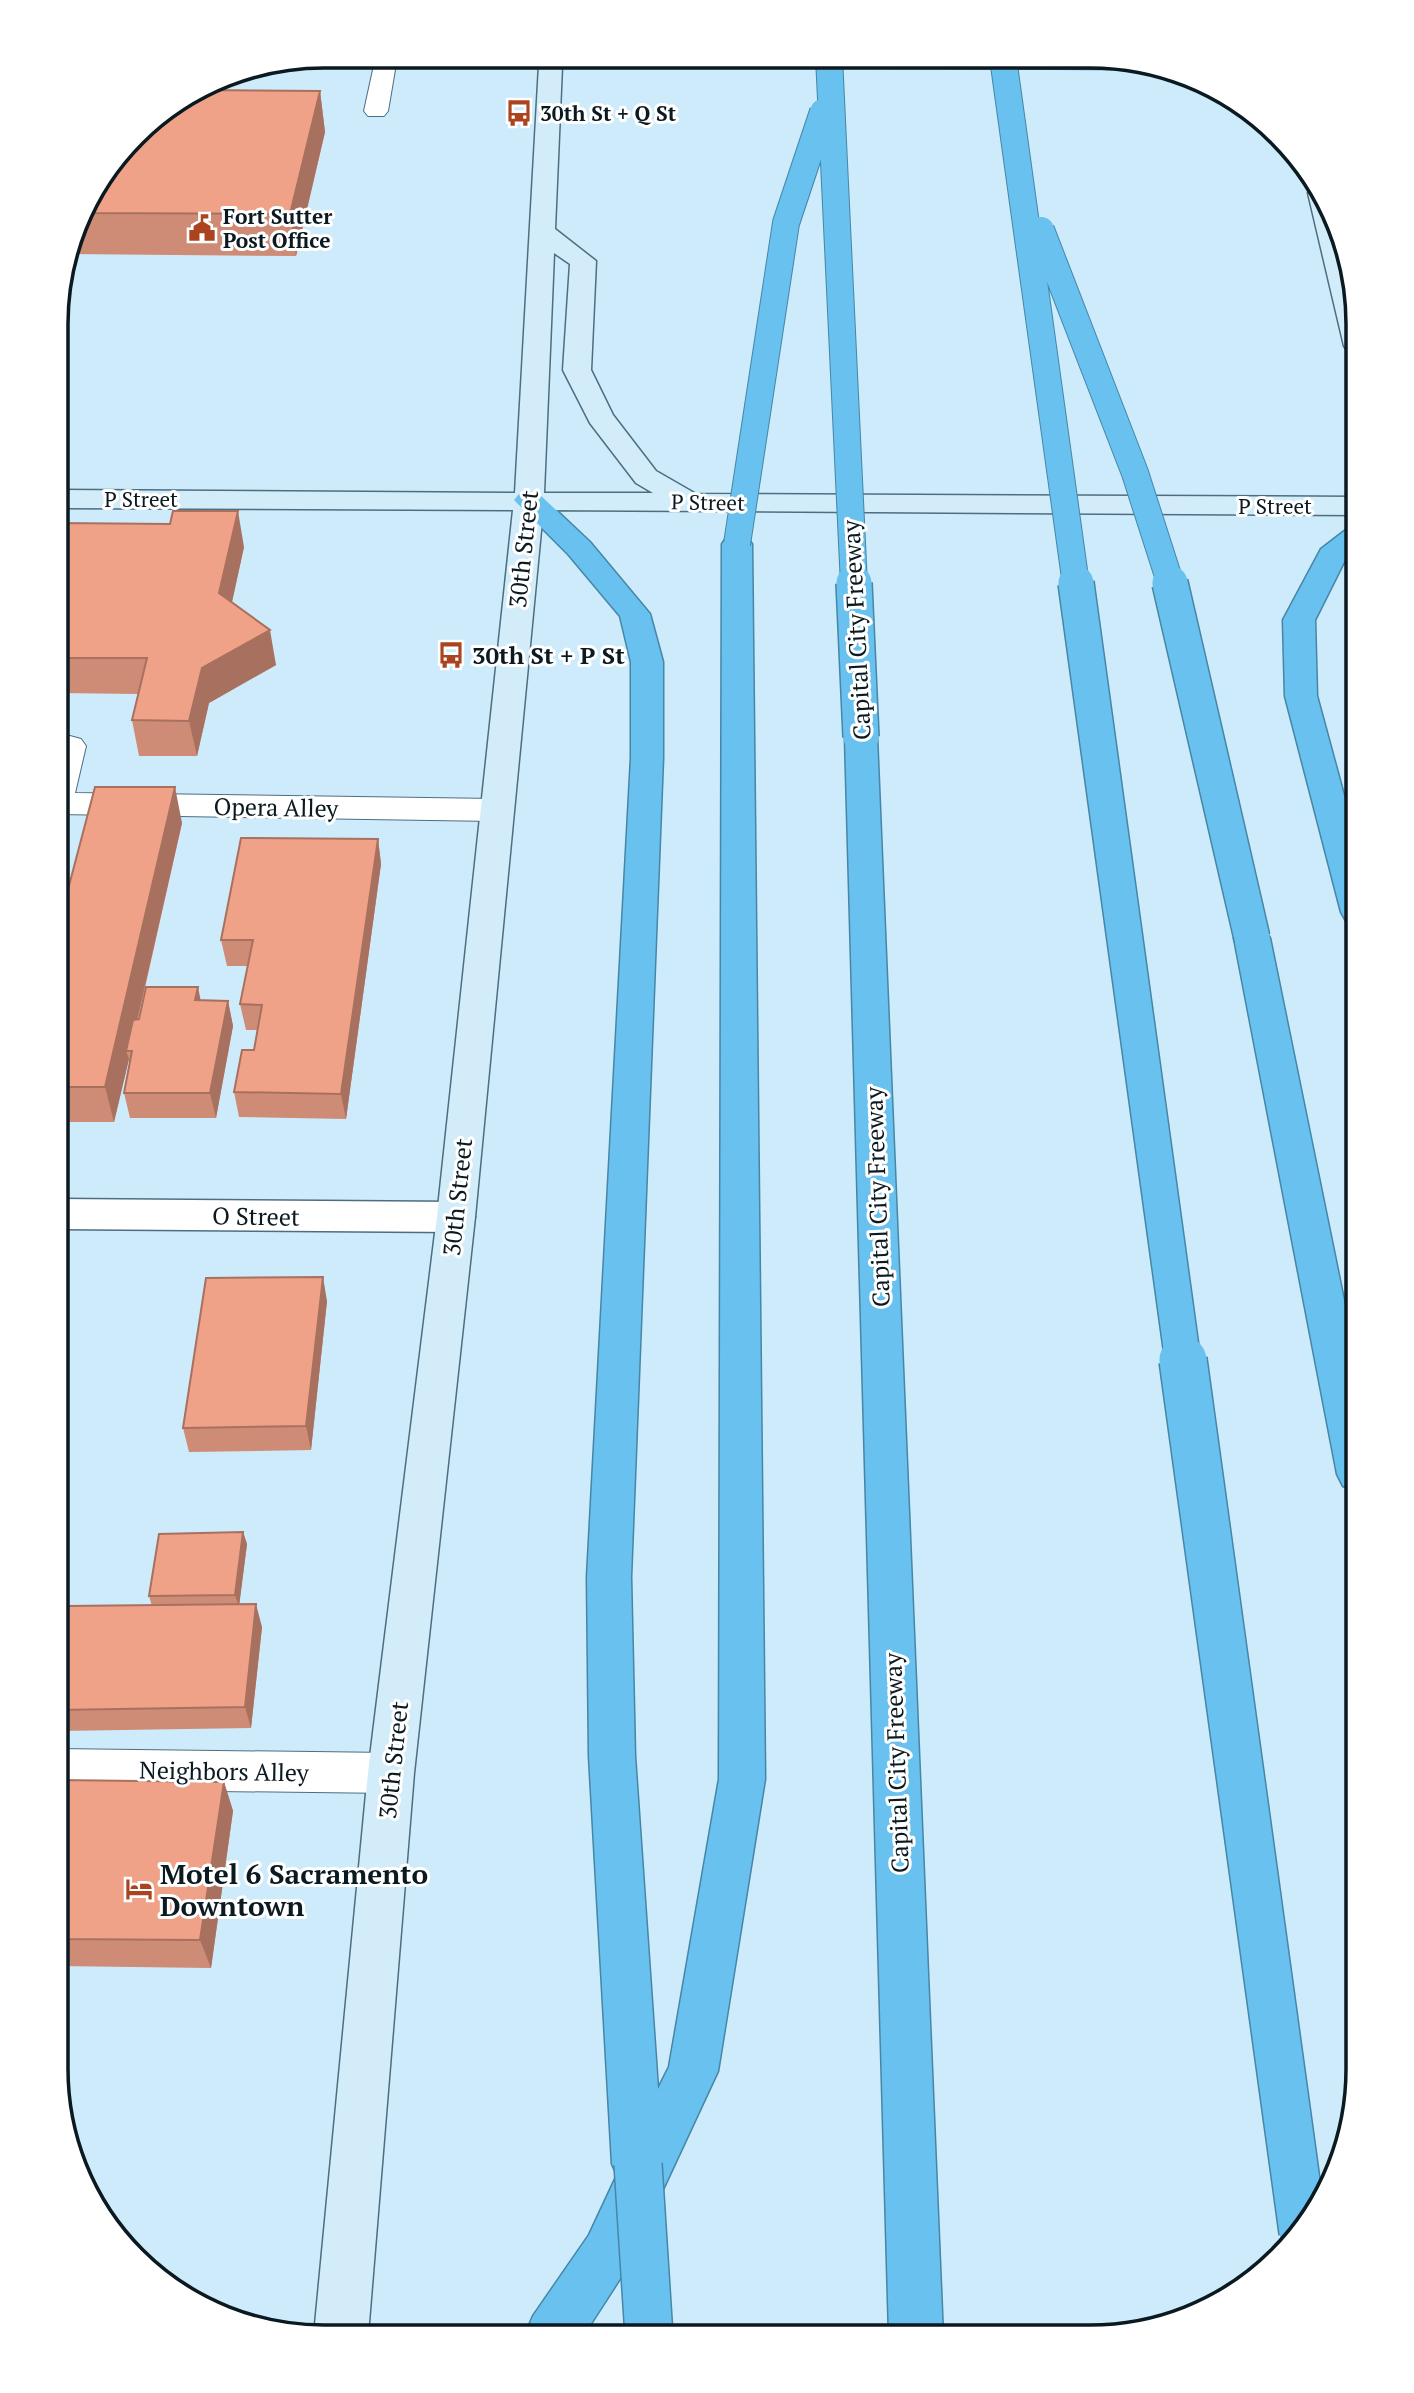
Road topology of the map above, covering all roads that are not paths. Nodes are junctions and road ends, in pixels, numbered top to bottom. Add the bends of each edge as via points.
1 (384, 68) edge
2 (550, 68) edge
3 (829, 68) edge
4 (1004, 68) edge
5 (830, 90) junction
6 (376, 111) dead end
7 (1018, 168) junction
8 (542, 232) junction
9 (68, 499) edge
10 (529, 500) junction
11 (689, 502) junction
12 (1346, 506) edge
13 (1346, 544) edge
14 (70, 746) dead end
15 (68, 754) edge
16 (68, 803) edge
17 (495, 810) junction
18 (1346, 867) edge
19 (68, 1214) edge
20 (456, 1217) junction
21 (1346, 1413) edge
22 (68, 1769) edge
23 (391, 1773) junction
24 (1301, 2214) edge
25 (342, 2325) edge
26 (559, 2325) edge
27 (648, 2325) edge
28 (916, 2325) edge

1 - 6 lane
2 - 8 main road, 30th Street
3 - 5 highway, Capital City Freeway, bridge
4 - 7 highway, bridge
5 - 26 highway, bridge via 786,223 737,544 742,1780 693,2071 607,2253
5 - 28 highway, Capital City Freeway, bridge via 861,737
7 - 21 highway, bridge via 1135,473 1172,589 1252,938
7 - 24 highway, bridge
8 - 10 main road, 30th Street
8 - 11 main road via 583,261 577,370 600,417 646,477
9 - 10 main road, P Street
10 - 11 main road, P Street
10 - 17 main road, 30th Street
10 - 27 highway, bridge via 579,548 635,614 647,662 646,772 609,1577 611,1756
11 - 12 main road, P Street
13 - 18 highway via 1332,555 1299,620 1301,696
14 - 15 lane
16 - 17 lane, Opera Alley
17 - 20 main road, 30th Street
19 - 20 street, O Street
20 - 23 main road, 30th Street
22 - 23 lane, Neighbors Alley
23 - 25 main road, 30th Street

